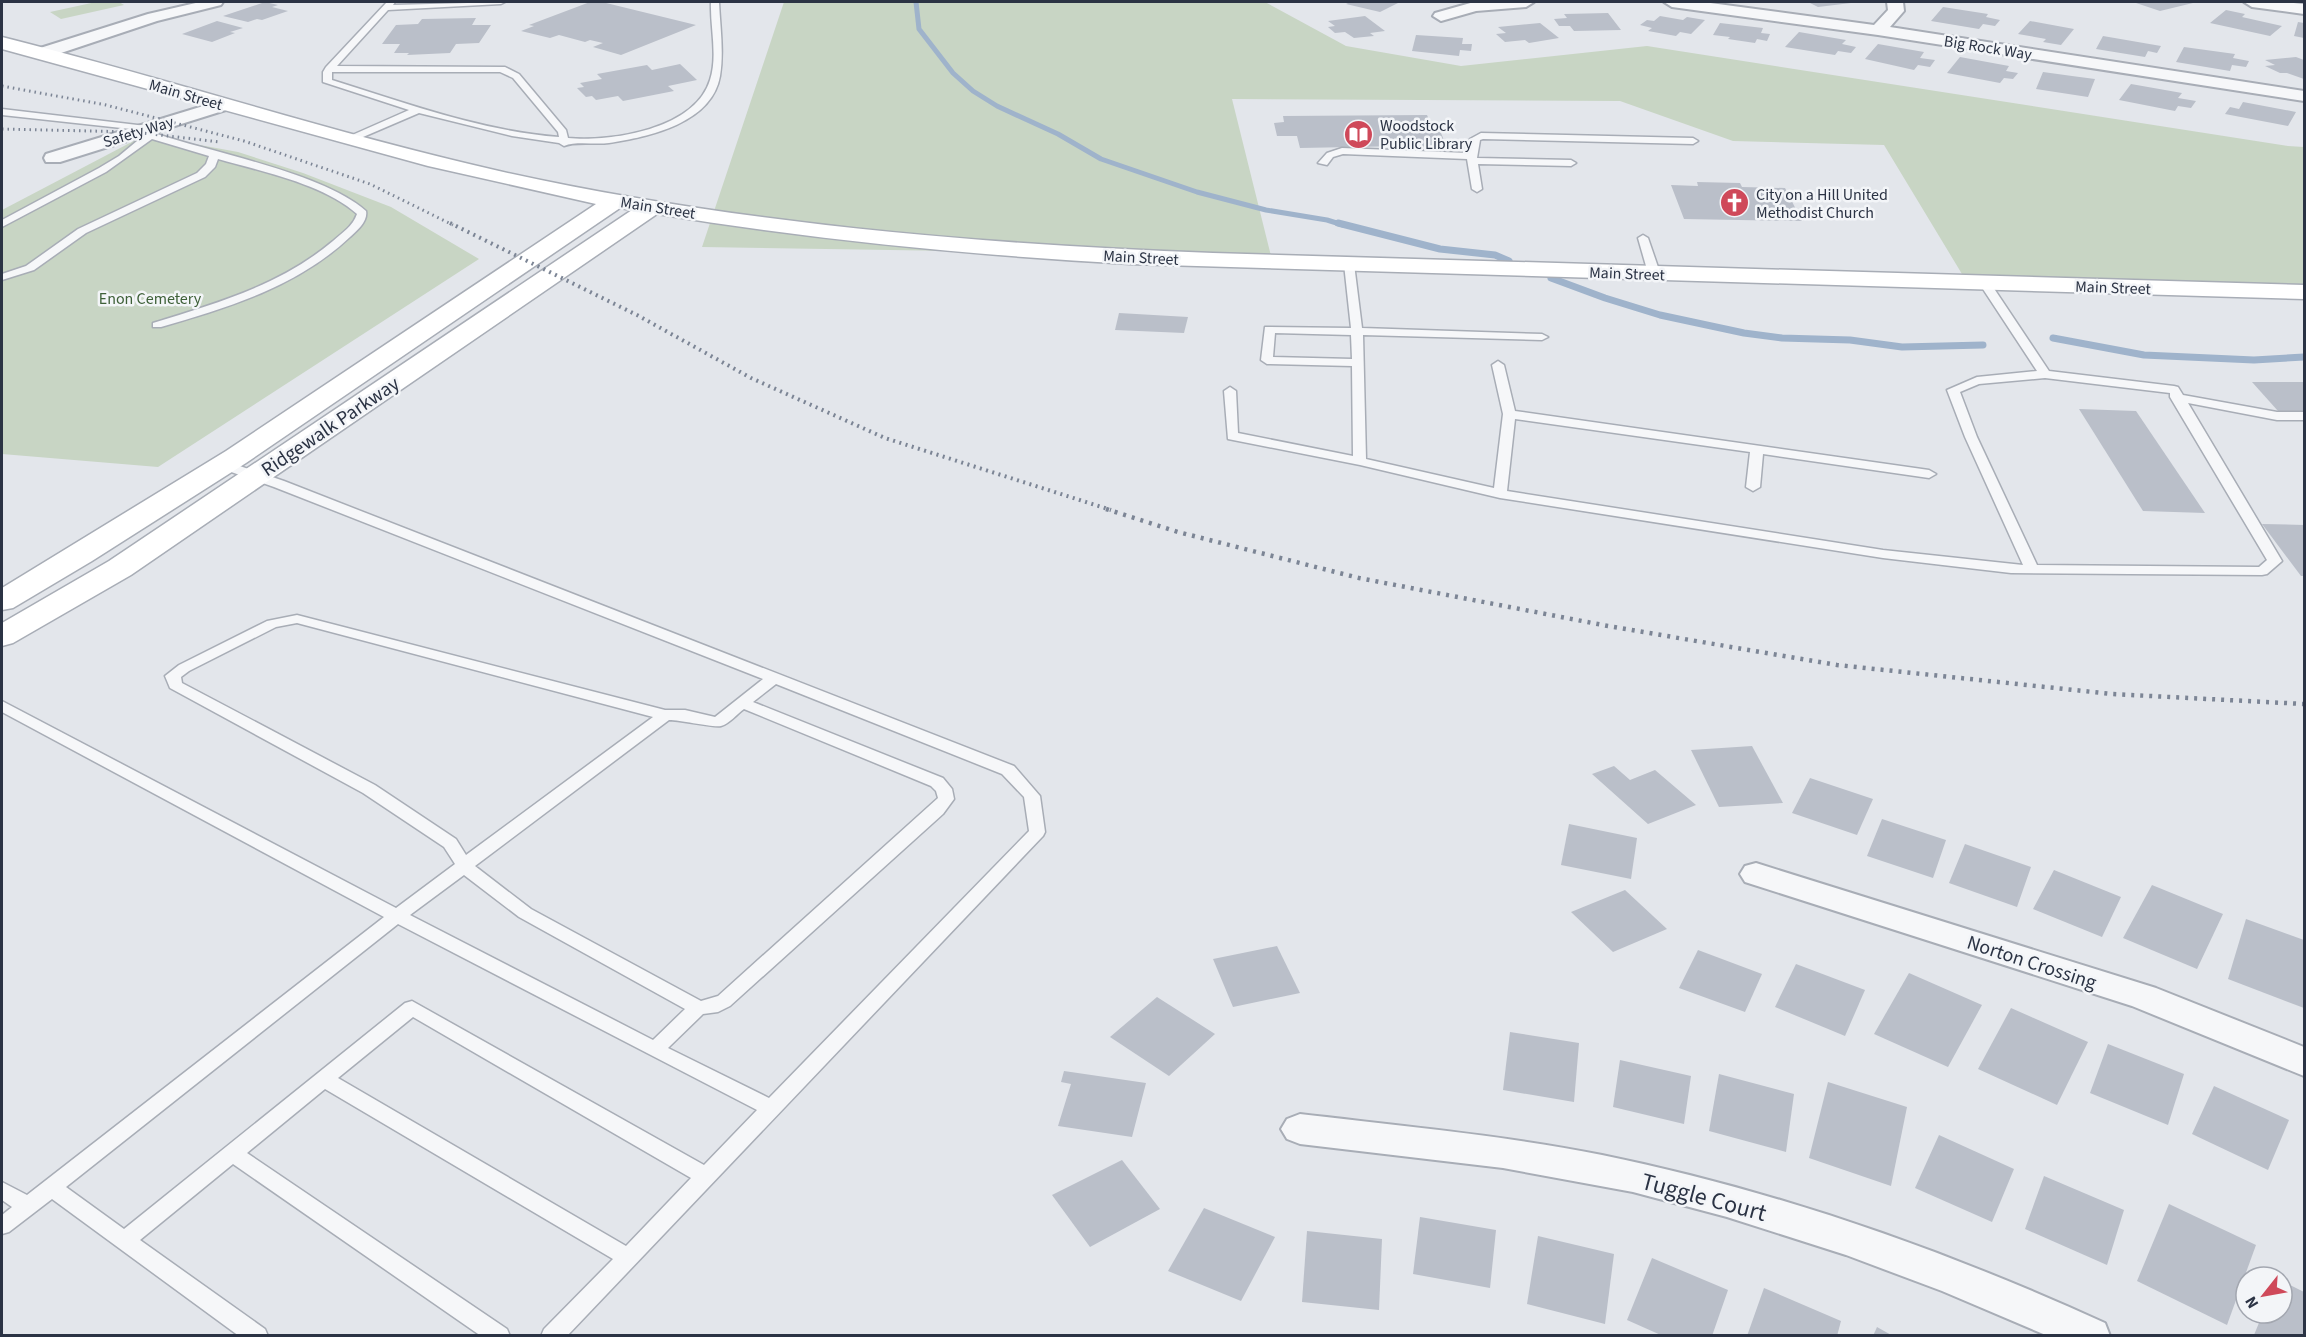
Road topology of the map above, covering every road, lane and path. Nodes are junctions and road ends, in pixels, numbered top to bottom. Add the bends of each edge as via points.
1 (215, 2) edge
2 (501, 2) edge
3 (715, 2) edge
4 (1526, 2) edge
5 (1672, 2) edge
6 (1895, 2) edge
7 (2252, 2) edge
8 (387, 5) edge
9 (2304, 9) edge
10 (186, 11) junction
11 (1441, 16) dead end
12 (1878, 30) junction
13 (2, 43) edge
14 (43, 53) junction
15 (73, 61) junction
16 (330, 69) junction
17 (2304, 96) edge
18 (222, 105) junction
19 (418, 110) junction
20 (2, 112) edge
21 (150, 130) junction
22 (353, 138) junction
23 (1693, 141) dead end
24 (564, 143) junction
25 (214, 154) junction
26 (53, 158) dead end
27 (1472, 159) junction
28 (1323, 163) dead end
29 (1571, 163) dead end
30 (1477, 189) dead end
31 (617, 201) junction
32 (652, 207) junction
33 (2, 224) edge
34 (1643, 238) dead end
35 (1348, 264) junction
36 (1654, 273) junction
37 (2, 277) edge
38 (1985, 283) junction
39 (2304, 292) edge
40 (157, 325) dead end
41 (1357, 332) junction
42 (1542, 337) dead end
43 (1358, 363) junction
44 (1498, 364) dead end
45 (2045, 374) junction
46 (1230, 391) dead end
47 (2176, 397) junction
48 (1509, 414) junction
49 (2304, 416) edge
50 (1757, 449) junction
51 (1360, 461) junction
52 (222, 464) junction
53 (1929, 474) dead end
54 (256, 476) junction
55 (1753, 487) dead end
56 (1500, 494) junction
57 (2032, 569) junction
58 (2, 601) edge
59 (2, 636) edge
60 (774, 678) junction
61 (742, 703) junction
62 (2, 706) edge
63 (665, 716) junction
64 (465, 867) junction
65 (1755, 874) dead end
66 (397, 916) junction
67 (698, 1008) junction
68 (655, 1049) junction
69 (2304, 1062) edge
70 (324, 1079) junction
71 (772, 1108) junction
72 (1300, 1129) dead end
73 (232, 1153) junction
74 (705, 1176) junction
75 (51, 1187) junction
76 (2, 1190) edge
77 (27, 1206) junction
78 (2, 1226) edge
79 (125, 1240) junction
80 (627, 1257) junction
81 (257, 1335) edge
82 (499, 1335) edge
83 (552, 1335) edge
84 (2090, 1335) edge

1 - 10 street
2 - 8 lane
3 - 24 lane via 715,77 707,97 680,120 649,134 606,142
4 - 11 street via 1474,6
5 - 12 street, Big Rock Way
6 - 12 street via 1896,11
7 - 9 street
8 - 16 lane
10 - 14 street via 154,16
10 - 15 street via 173,21
12 - 17 street, Big Rock Way
13 - 14 main road, Main Street
14 - 15 main road, Main Street
15 - 18 main road, Main Street
16 - 19 lane via 328,82
16 - 24 lane via 502,69 523,84 563,132
18 - 21 street, Safety Way
18 - 22 main road, Main Street
19 - 22 lane
19 - 24 lane via 521,137
20 - 21 lane
21 - 25 lane
21 - 26 street, Safety Way
21 - 33 lane via 81,182
22 - 31 main road, Main Street via 495,176
23 - 27 lane via 1481,136 1475,140
25 - 37 lane via 211,165 201,175 82,231 30,268
25 - 40 lane via 339,196 360,208 361,218 329,251 277,285
27 - 28 lane via 1342,151 1330,155
27 - 29 lane
27 - 30 lane
31 - 32 main road, Main Street
31 - 52 main road, Ridgewalk Parkway
32 - 35 main road, Main Street via 951,246
32 - 54 main road, Ridgewalk Parkway
34 - 36 lane
35 - 36 main road, Main Street
35 - 41 lane
36 - 38 main road, Main Street
38 - 39 main road, Main Street
38 - 45 lane
41 - 42 lane
41 - 43 lane
41 - 43 lane via 1269,329 1267,360
43 - 51 lane
44 - 48 lane
45 - 47 lane via 2174,390
45 - 57 lane via 1977,381 1953,390
46 - 51 lane via 1232,436
47 - 49 lane via 2277,416
47 - 57 lane via 2275,561 2262,571
48 - 50 lane
48 - 56 lane
50 - 53 lane
50 - 55 lane
51 - 56 lane
52 - 54 lane
52 - 58 main road, Ridgewalk Parkway via 82,555
54 - 59 main road, Ridgewalk Parkway via 120,568
54 - 60 lane
56 - 57 lane via 1883,554
60 - 61 lane
60 - 71 lane via 1008,770 1032,796 1037,832
61 - 63 lane via 718,722 685,715
61 - 67 lane via 938,782 946,799 724,1001
62 - 66 lane
63 - 64 lane
63 - 64 lane via 297,619 272,624 172,676 175,685 369,789 450,843
64 - 66 lane
64 - 67 lane via 525,913
65 - 69 street, Norton Crossing via 2144,997
66 - 68 lane
66 - 75 lane
67 - 68 lane
68 - 71 lane
70 - 73 lane
70 - 74 lane via 412,1008
70 - 80 lane
71 - 74 lane
72 - 84 street, Tuggle Court via 1571,1164 1666,1185 1880,1250
73 - 79 lane
73 - 82 lane
74 - 80 lane
75 - 77 lane
75 - 79 lane
76 - 77 lane
77 - 78 lane
79 - 81 lane
80 - 83 lane

